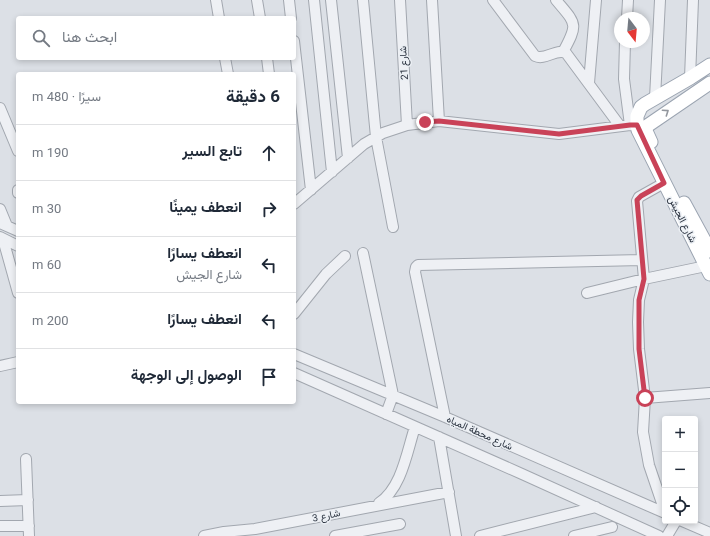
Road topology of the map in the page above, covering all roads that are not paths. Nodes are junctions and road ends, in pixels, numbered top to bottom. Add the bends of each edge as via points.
1 (216, 0) edge
2 (257, 0) edge
3 (289, 0) edge
4 (314, 0) edge
5 (331, 0) edge
6 (363, 0) edge
7 (400, 0) edge
8 (432, 0) edge
9 (493, 0) edge
10 (556, 0) edge
11 (596, 0) edge
12 (628, 0) edge
13 (660, 0) edge
14 (693, 0) edge
15 (627, 12) edge
16 (219, 16) edge
17 (260, 16) edge
18 (291, 16) edge
19 (625, 48) edge
20 (563, 52) junction
21 (296, 59) edge
22 (225, 60) edge
23 (266, 60) edge
24 (710, 65) edge
25 (228, 72) edge
26 (269, 72) edge
27 (690, 78) junction
28 (589, 83) junction
29 (710, 83) edge
30 (655, 98) junction
31 (0, 108) edge
32 (439, 121) junction
33 (407, 125) junction
34 (638, 125) junction
35 (620, 126) junction
36 (376, 137) junction
37 (16, 146) edge
38 (348, 158) junction
39 (332, 172) junction
40 (664, 183) junction
41 (311, 190) junction
42 (296, 202) edge
43 (0, 209) edge
44 (3, 224) edge
45 (393, 227) dead end
46 (16, 230) edge
47 (706, 237) edge
48 (2, 238) edge
49 (16, 245) edge
50 (710, 251) edge
51 (363, 253) dead end
52 (345, 256) dead end
53 (642, 260) junction
54 (708, 270) edge
55 (644, 279) junction
56 (16, 286) edge
57 (587, 293) dead end
58 (296, 312) edge
59 (296, 355) edge
60 (16, 362) edge
61 (0, 366) edge
62 (296, 374) edge
63 (710, 393) edge
64 (392, 394) junction
65 (645, 398) junction
66 (386, 414) junction
67 (445, 417) junction
68 (415, 427) junction
69 (439, 437) junction
70 (26, 459) dead end
71 (449, 492) junction
72 (28, 500) junction
73 (0, 501) edge
74 (662, 504) edge
75 (371, 506) junction
76 (596, 507) junction
77 (662, 512) edge
78 (612, 515) junction
79 (400, 524) dead end
80 (674, 524) edge
81 (690, 524) edge
82 (0, 526) edge
83 (707, 530) edge
84 (29, 531) edge
85 (611, 531) edge
86 (204, 536) edge
87 (335, 536) edge
88 (456, 536) edge
89 (480, 536) edge
90 (574, 536) edge
91 (659, 536) edge
92 (667, 536) edge

1 - 16 street
2 - 17 street
3 - 18 street
4 - 39 street
5 - 38 street
6 - 36 street
7 - 33 street, شارع 21
8 - 32 street
9 - 20 street via 535,56 540,58
10 - 20 street via 574,26 573,34
11 - 28 street
12 - 15 street
13 - 30 street
14 - 27 street
19 - 34 street via 624,79
20 - 28 street
21 - 41 street
22 - 25 street
23 - 26 street
24 - 27 main road
27 - 30 main road
28 - 35 street
34 -> 29 main road
30 - 34 main road via 639,111 636,120
31 - 37 street
32 - 33 street
32 - 35 street via 559,134
33 - 36 street
34 - 35 street
34 - 40 main road, شارع الجيش
34 - 47 main road, شارع الجيش via 646,131
36 - 38 street
36 - 45 street
38 - 39 street
39 - 41 street
40 - 53 street via 637,200
40 - 54 main road, شارع الجيش
41 - 42 street
43 - 44 street
44 - 46 street
47 - 50 main road, شارع الجيش
48 - 49 street
48 - 56 street
51 - 64 street
52 - 58 street via 326,274
53 - 55 street
53 - 67 street via 418,265 415,272
54 - 55 street
55 - 57 street
55 - 65 street via 639,300 638,322
59 - 64 street, شارع محطة المياه
60 - 61 street
62 - 66 street
63 - 65 street
64 - 66 street
64 - 67 street, شارع محطة المياه
65 - 74 street via 645,446
66 - 68 street
67 - 77 street, شارع محطة المياه
68 - 69 street
68 - 75 street via 392,491 385,499
69 - 71 street
69 - 76 street
70 - 72 street
71 - 75 street, شارع 3
71 - 88 street
72 - 73 street
72 - 84 street
75 - 86 street, شارع 3
76 - 78 street
76 - 89 street
78 - 85 street
78 - 91 street
79 - 87 street
80 - 92 street
81 - 83 street
82 - 84 street
85 - 90 street

